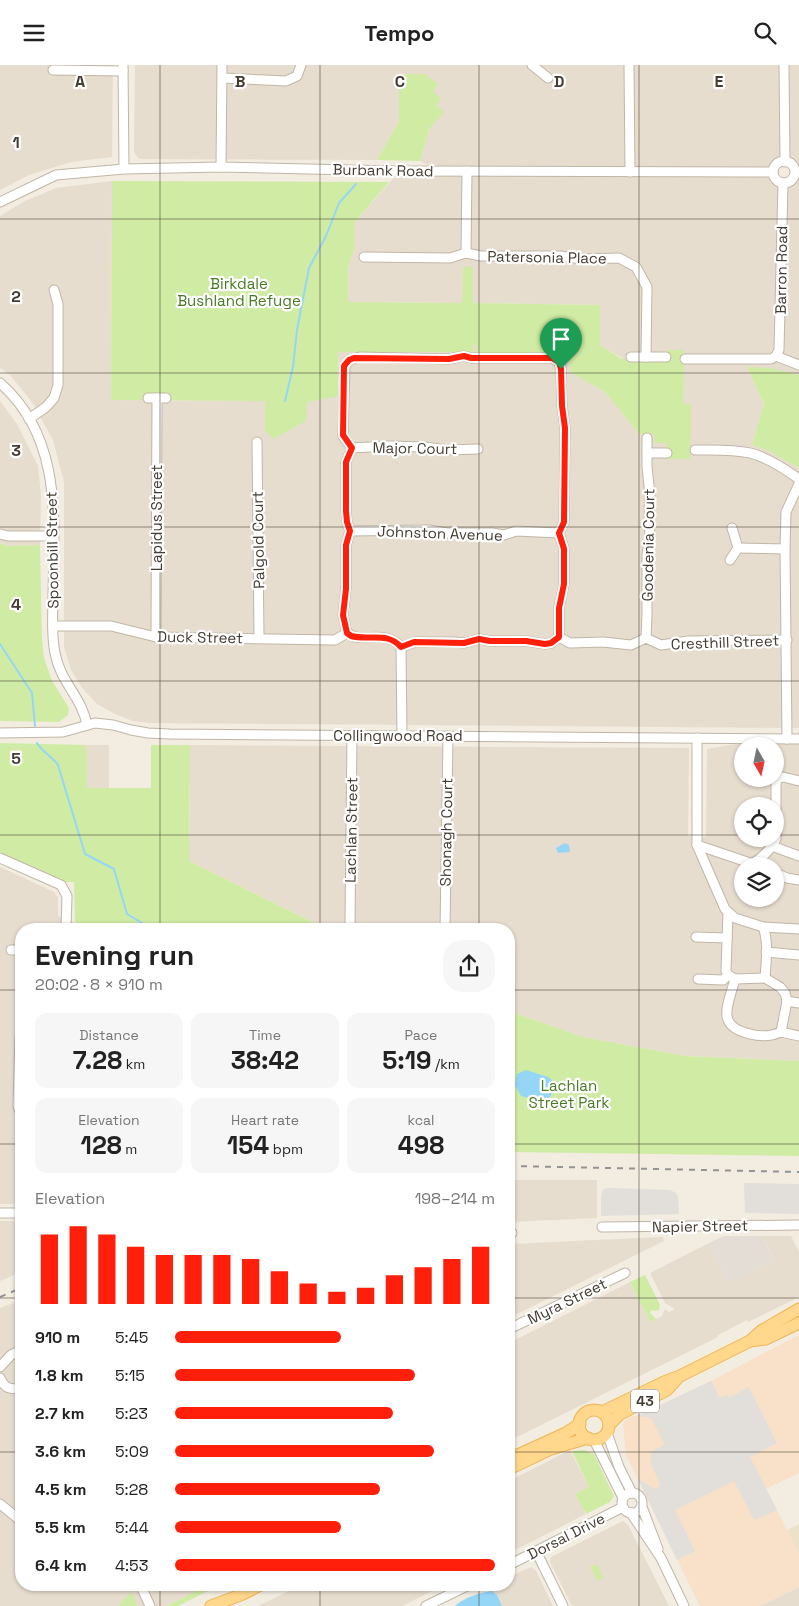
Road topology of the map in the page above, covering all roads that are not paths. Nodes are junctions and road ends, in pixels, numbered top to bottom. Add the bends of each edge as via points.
1 (222, 65) edge
2 (301, 65) edge
3 (532, 65) edge
4 (629, 65) edge
5 (784, 65) edge
6 (123, 68) edge
7 (53, 71) dead end
8 (223, 78) junction
9 (548, 78) dead end
10 (785, 162) junction
11 (221, 167) junction
12 (124, 169) junction
13 (467, 171) junction
14 (630, 172) junction
15 (774, 172) junction
16 (797, 175) edge
17 (783, 183) junction
18 (1, 197) edge
19 (466, 253) junction
20 (364, 257) dead end
21 (54, 290) dead end
22 (776, 356) junction
23 (631, 357) dead end
24 (646, 357) junction
25 (666, 357) dead end
26 (685, 359) dead end
27 (799, 365) edge
28 (0, 383) edge
29 (157, 398) dead end
30 (29, 419) junction
31 (646, 438) dead end
32 (257, 442) dead end
33 (352, 448) junction
34 (478, 449) dead end
35 (695, 450) dead end
36 (647, 453) junction
37 (667, 453) dead end
38 (799, 479) edge
39 (799, 484) edge
40 (732, 528) dead end
41 (350, 531) junction
42 (559, 533) junction
43 (0, 534) edge
44 (54, 536) junction
45 (738, 547) junction
46 (785, 549) junction
47 (730, 560) dead end
48 (53, 626) junction
49 (347, 633) junction
50 (156, 637) junction
51 (559, 637) junction
52 (259, 638) junction
53 (646, 638) junction
54 (787, 640) junction
55 (401, 647) junction
56 (87, 725) junction
57 (0, 733) edge
58 (352, 735) junction
59 (402, 735) junction
60 (448, 736) junction
61 (697, 738) junction
62 (787, 739) junction
63 (799, 739) edge
64 (799, 781) edge
65 (776, 797) edge
66 (697, 845) junction
67 (771, 847) edge
68 (775, 847) edge
69 (799, 856) edge
70 (762, 857) edge
71 (0, 858) edge
72 (734, 858) edge
73 (784, 877) edge
74 (799, 881) edge
75 (728, 913) junction
76 (66, 923) edge
77 (350, 923) edge
78 (445, 923) edge
79 (763, 927) junction
80 (799, 929) edge
81 (696, 937) dead end
82 (727, 937) junction
83 (11, 950) dead end
84 (15, 950) edge
85 (766, 952) junction
86 (799, 955) edge
87 (732, 977) junction
88 (765, 978) junction
89 (698, 979) dead end
90 (787, 1001) junction
91 (799, 1003) edge
92 (781, 1032) junction
93 (799, 1036) edge
94 (0, 1213) edge
95 (15, 1213) edge
96 (799, 1225) edge
97 (602, 1227) dead end
98 (625, 1273) dead end
99 (799, 1309) edge
100 (799, 1323) edge
101 (515, 1326) edge
102 (750, 1341) junction
103 (15, 1353) edge
104 (0, 1367) edge
105 (680, 1376) junction
106 (0, 1378) edge
107 (15, 1389) edge
108 (602, 1412) junction
109 (580, 1424) junction
110 (608, 1429) junction
111 (591, 1439) junction
112 (515, 1456) edge
113 (515, 1466) edge
114 (632, 1493) junction
115 (623, 1503) junction
116 (0, 1504) edge
117 (642, 1507) junction
118 (631, 1513) junction
119 (15, 1516) edge
120 (536, 1551) junction
121 (661, 1558) junction
122 (515, 1562) edge
123 (143, 1591) edge
124 (249, 1591) edge
125 (457, 1591) edge
126 (243, 1594) junction
127 (150, 1606) edge
128 (211, 1606) edge
129 (224, 1606) edge
130 (426, 1606) edge
131 (563, 1606) edge
132 (684, 1606) edge

1 - 8 street
2 - 8 street via 298,76 286,81
3 - 9 street
4 - 14 street
5 - 10 street
6 - 7 street
6 - 12 street
8 - 11 street
10 - 15 street via 776,166
10 - 16 street via 793,166
11 - 12 street, Burbank Road
11 - 13 street, Burbank Road
12 - 18 street, Burbank Road via 56,175
13 - 14 street, Burbank Road
13 - 19 street
14 - 15 street, Burbank Road
15 - 17 street via 775,178
16 - 17 street
17 - 22 street, Barron Road via 780,350
19 - 20 street, Patersonia Place via 450,258
19 - 24 street, Patersonia Place via 481,256 619,258 636,267 647,287
21 - 30 street via 58,304 58,385 54,398
22 - 26 street via 771,359
22 - 27 street
23 - 24 street
24 - 25 street
28 - 30 street, Spoonbill Street
29 - 50 street, Lapidus Street
30 - 44 street, Spoonbill Street via 45,452 49,470
31 - 36 street, Goodenia Court
32 - 52 street, Palgold Court
33 - 34 street, Major Court
33 - 41 street via 346,462 346,511
33 - 42 street via 343,435 344,366 349,360 360,357 552,358 559,362 561,369 565,428 564,522
35 - 38 street via 752,453
36 - 37 street
36 - 53 street, Goodenia Court via 650,537
39 - 46 street via 786,512
40 - 45 street
41 - 42 street, Johnston Avenue via 429,530 504,535 516,531
41 - 49 street via 346,545 343,615
42 - 51 street via 564,549 564,584 559,608
43 - 44 street
44 - 48 street, Spoonbill Street
45 - 46 street
45 - 47 street
46 - 54 street
48 - 50 street, Duck Street via 111,625
48 - 56 street, Spoonbill Street via 54,652 60,672 82,706
49 - 52 street, Duck Street via 335,640
49 - 55 street via 356,637 395,640
50 - 52 street, Duck Street
51 - 53 street, Cresthill Street via 570,643 631,645
51 - 55 street, Cresthill Street via 545,644 479,639 464,643 414,642
53 - 54 street, Cresthill Street via 661,645 688,641
54 - 62 street
55 - 59 street
56 - 57 street, Collingwood Road via 63,732
56 - 58 street, Collingwood Road via 104,723 162,734
58 - 59 street, Collingwood Road
58 - 77 street, Lachlan Street
59 - 60 street, Collingwood Road
60 - 61 street, Collingwood Road
60 - 78 street, Shonagh Court
61 - 62 street, Collingwood Road
61 - 66 street
62 - 63 street, Collingwood Road
64 - 65 street via 778,778
66 - 72 street
66 - 75 street
67 - 70 street
68 - 69 street
71 - 76 street via 61,885 66,896
73 - 74 street
75 - 79 street
75 - 82 street
79 - 80 street
79 - 85 street
81 - 82 street
82 - 87 street via 726,971
83 - 84 street
85 - 86 street
85 - 88 street
87 - 88 street
87 - 89 street
87 - 92 street via 727,1012 729,1024 740,1032 760,1036
88 - 90 street via 780,987
90 - 91 street
90 - 92 street
92 - 93 street
94 - 95 street
96 - 97 street, Napier Street
98 - 101 street, Myra Street
99 - 102 main road, 43 via 760,1331
100 - 102 main road, 43 via 766,1339
102 - 105 main road, 43
103 - 104 street
105 - 108 main road, 43
105 - 110 main road, 43 via 667,1390 620,1413
106 - 107 street via 6,1388
108 - 109 main road, 43 via 588,1412
108 - 110 main road via 606,1415
109 - 111 main road via 582,1432
109 - 112 main road, 43
110 - 111 main road, 43 via 602,1438
110 - 114 street via 618,1467
111 - 113 main road, 43 via 551,1449
111 - 115 street
114 - 115 street
114 - 117 street via 641,1498
115 - 118 street
115 - 120 street, Dorsal Drive
116 - 119 street
117 - 118 street
117 - 121 street
118 - 121 street
120 - 122 street, Dorsal Drive
120 - 131 street
121 - 132 street
123 - 127 street
124 - 126 main road
125 - 130 street
126 - 128 main road
126 - 129 main road

